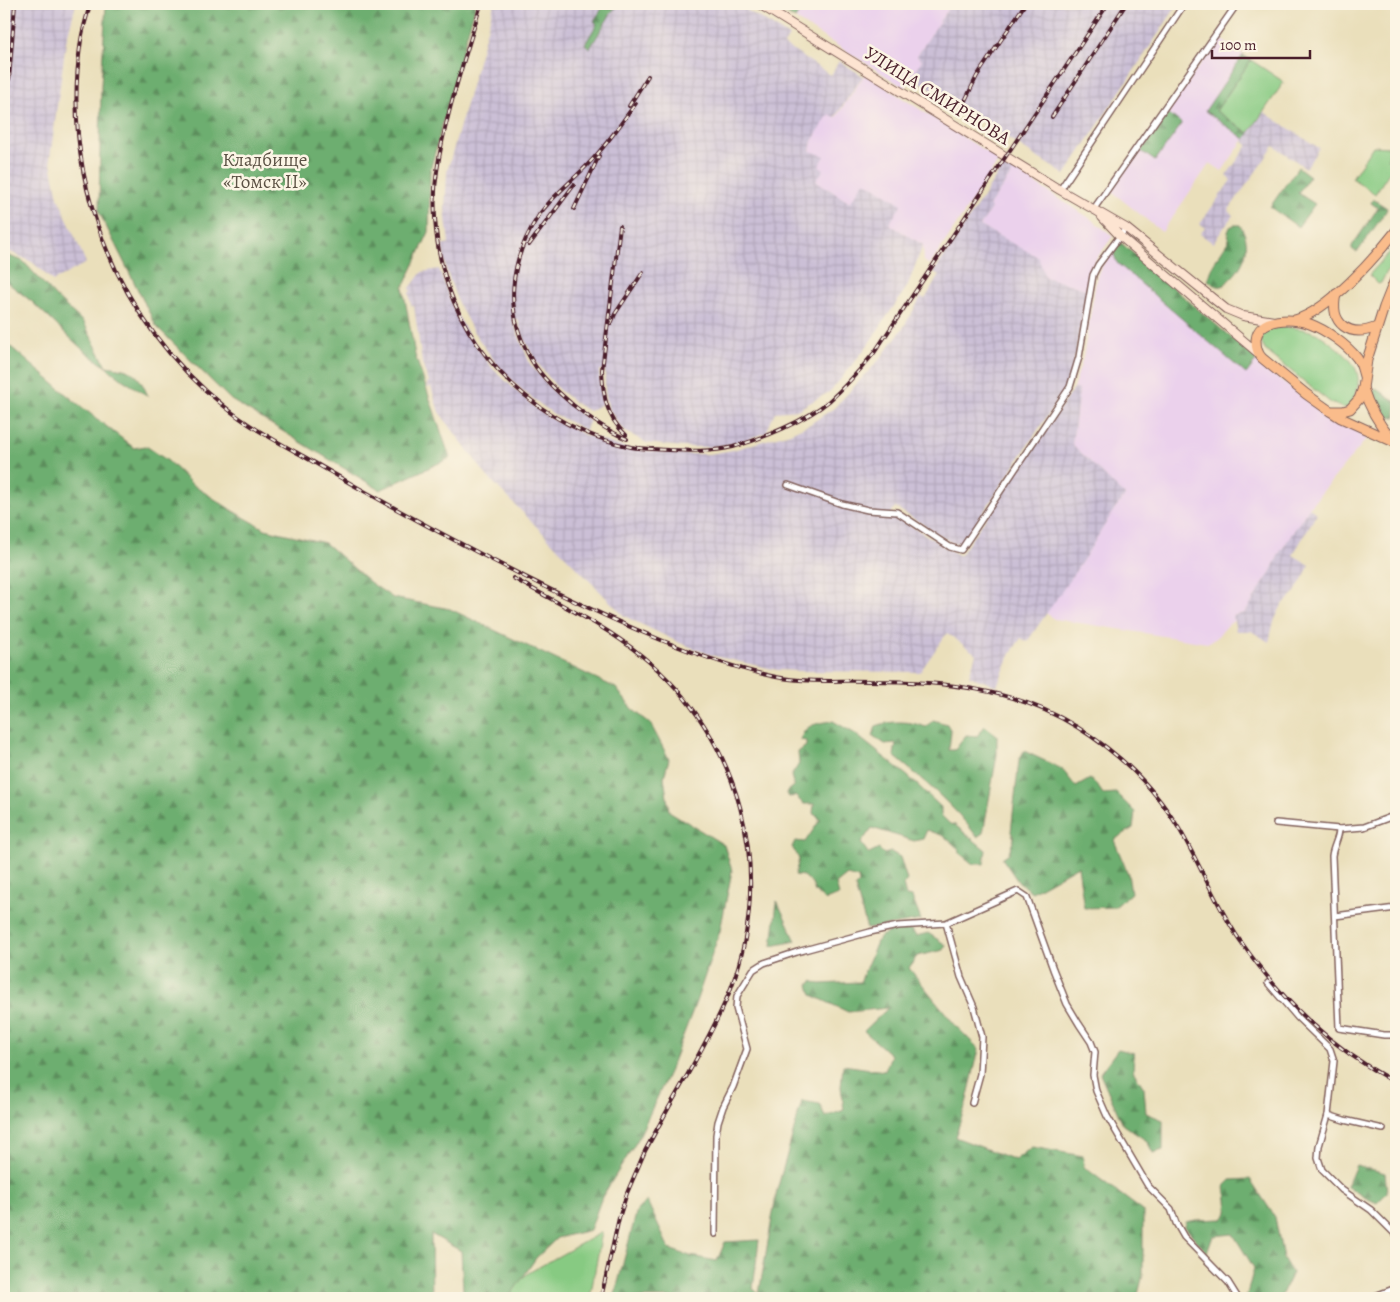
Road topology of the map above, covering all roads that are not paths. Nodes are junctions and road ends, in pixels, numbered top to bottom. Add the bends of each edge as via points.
1 (759, 4) edge
2 (1184, 4) edge
3 (1237, 4) edge
4 (1060, 190) junction
5 (1096, 212) junction
6 (1126, 228) junction
7 (1396, 232) edge
8 (1120, 236) junction
9 (1396, 277) edge
10 (1336, 294) junction
11 (1274, 321) junction
12 (1290, 321) junction
13 (1378, 327) junction
14 (1258, 353) junction
15 (1364, 376) junction
16 (1362, 388) junction
17 (1330, 410) junction
18 (1394, 441) edge
19 (788, 485) dead end
20 (1396, 815) edge
21 (1276, 823) dead end
22 (1339, 829) junction
23 (1396, 908) edge
24 (1335, 916) junction
25 (946, 923) junction
26 (1268, 983) dead end
27 (1396, 1035) edge
28 (972, 1103) dead end
29 (1328, 1114) junction
30 (1383, 1129) dead end
31 (715, 1234) dead end
32 (1396, 1235) edge
33 (1396, 1288) edge
34 (1238, 1298) edge
35 (1370, 1298) edge

1 - 4 main road, УЛИЦА СМИРНОВА
2 - 4 street
3 - 5 street
4 - 5 main road, УЛИЦА СМИРНОВА
5 - 6 main road, УЛИЦА СМИРНОВА
5 - 8 main road, УЛИЦА СМИРНОВА
6 - 8 street
6 - 11 main road, УЛИЦА СМИРНОВА via 1226,309 1243,316
7 - 10 main road
8 - 14 main road, УЛИЦА СМИРНОВА
8 - 19 street via 1093,276 1079,357 1070,387 961,550 950,547 896,512 842,504
9 - 13 main road
10 - 12 main road via 1313,312
10 - 13 main road via 1334,311 1342,326 1360,332
11 - 12 main road
11 - 14 main road via 1260,329 1256,343
12 - 15 main road via 1312,325 1336,340 1357,358
13 - 15 main road
14 - 17 main road via 1290,382
15 - 16 main road
16 - 17 main road via 1359,399 1350,409
16 - 18 main road via 1377,422
17 - 18 main road
20 - 22 street via 1364,827
21 - 22 street
22 - 24 street via 1332,856
23 - 24 street
24 - 27 street via 1339,1028
25 - 28 street via 982,1037 980,1074
25 - 31 street via 898,926 797,952 764,963 746,980 737,996 736,1008 747,1049 734,1088 723,1107 716,1135
25 - 34 street via 1018,891 1027,897 1067,1004 1095,1052 1093,1075 1107,1116 1148,1186 1172,1209 1180,1230 1228,1282
26 - 29 street via 1333,1055
29 - 30 street
29 - 32 street via 1319,1146 1322,1170
33 - 35 street

